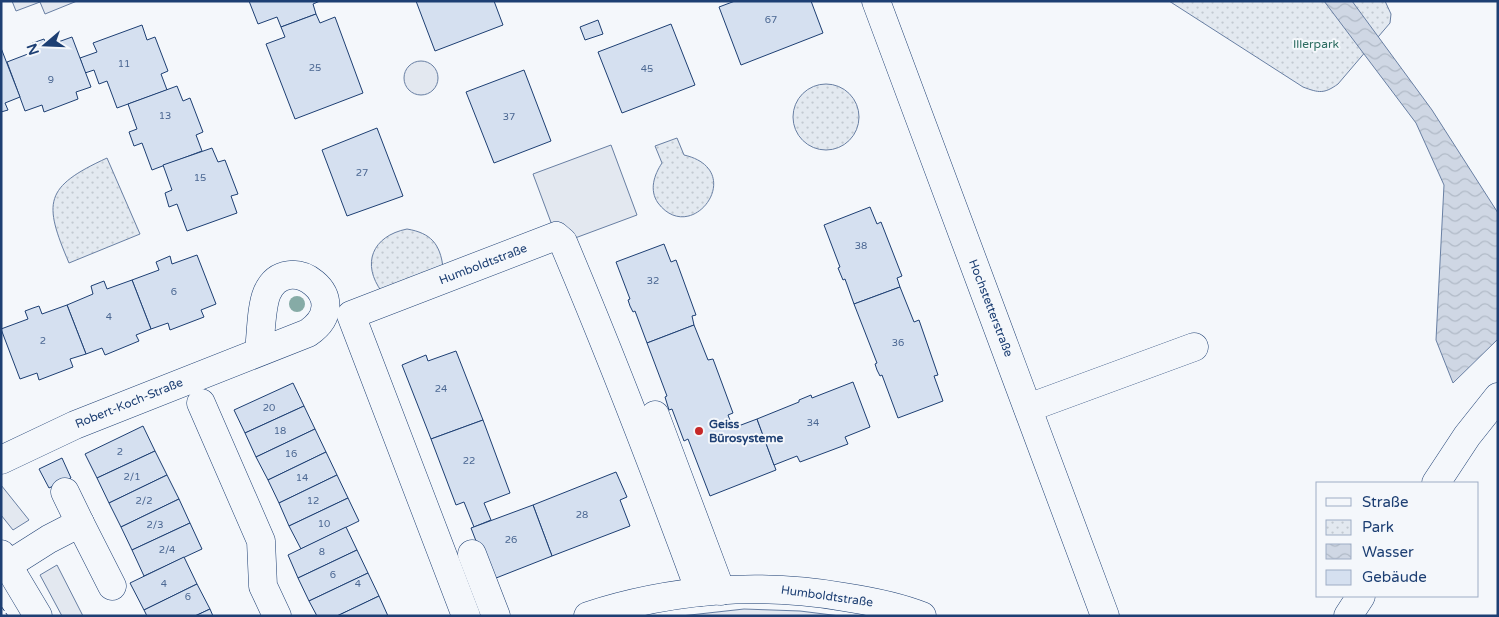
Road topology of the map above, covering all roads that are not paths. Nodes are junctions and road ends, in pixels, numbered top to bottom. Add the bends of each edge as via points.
1 (876, 1) edge
2 (1194, 347) dead end
3 (259, 351) dead end
4 (1498, 397) edge
5 (201, 403) dead end
6 (1028, 408) junction
7 (655, 415) dead end
8 (1, 460) edge
9 (1437, 482) edge
10 (65, 492) dead end
11 (80, 523) junction
12 (472, 554) dead end
13 (5, 559) edge
14 (112, 586) dead end
15 (710, 591) junction
16 (1360, 597) edge
17 (38, 616) edge
18 (277, 616) edge
19 (466, 616) edge
20 (496, 616) edge
21 (588, 616) edge
22 (922, 616) edge
23 (1105, 616) edge
24 (1348, 616) edge

1 - 6 street, Hochstetterstraße
2 - 6 street
3 - 8 street, Robert-Koch-Straße via 75,425
4 - 9 street
5 - 18 street via 261,541 263,586
6 - 23 street, Hochstetterstraße
7 - 15 street
10 - 11 street
11 - 13 street
11 - 14 street
12 - 20 street
13 - 17 street
15 - 19 street, Humboldtstraße via 682,543 595,319 563,242 556,236 351,316
15 - 21 street, Humboldtstraße via 643,601
15 - 22 street, Humboldtstraße via 802,591 860,599
16 - 24 street

